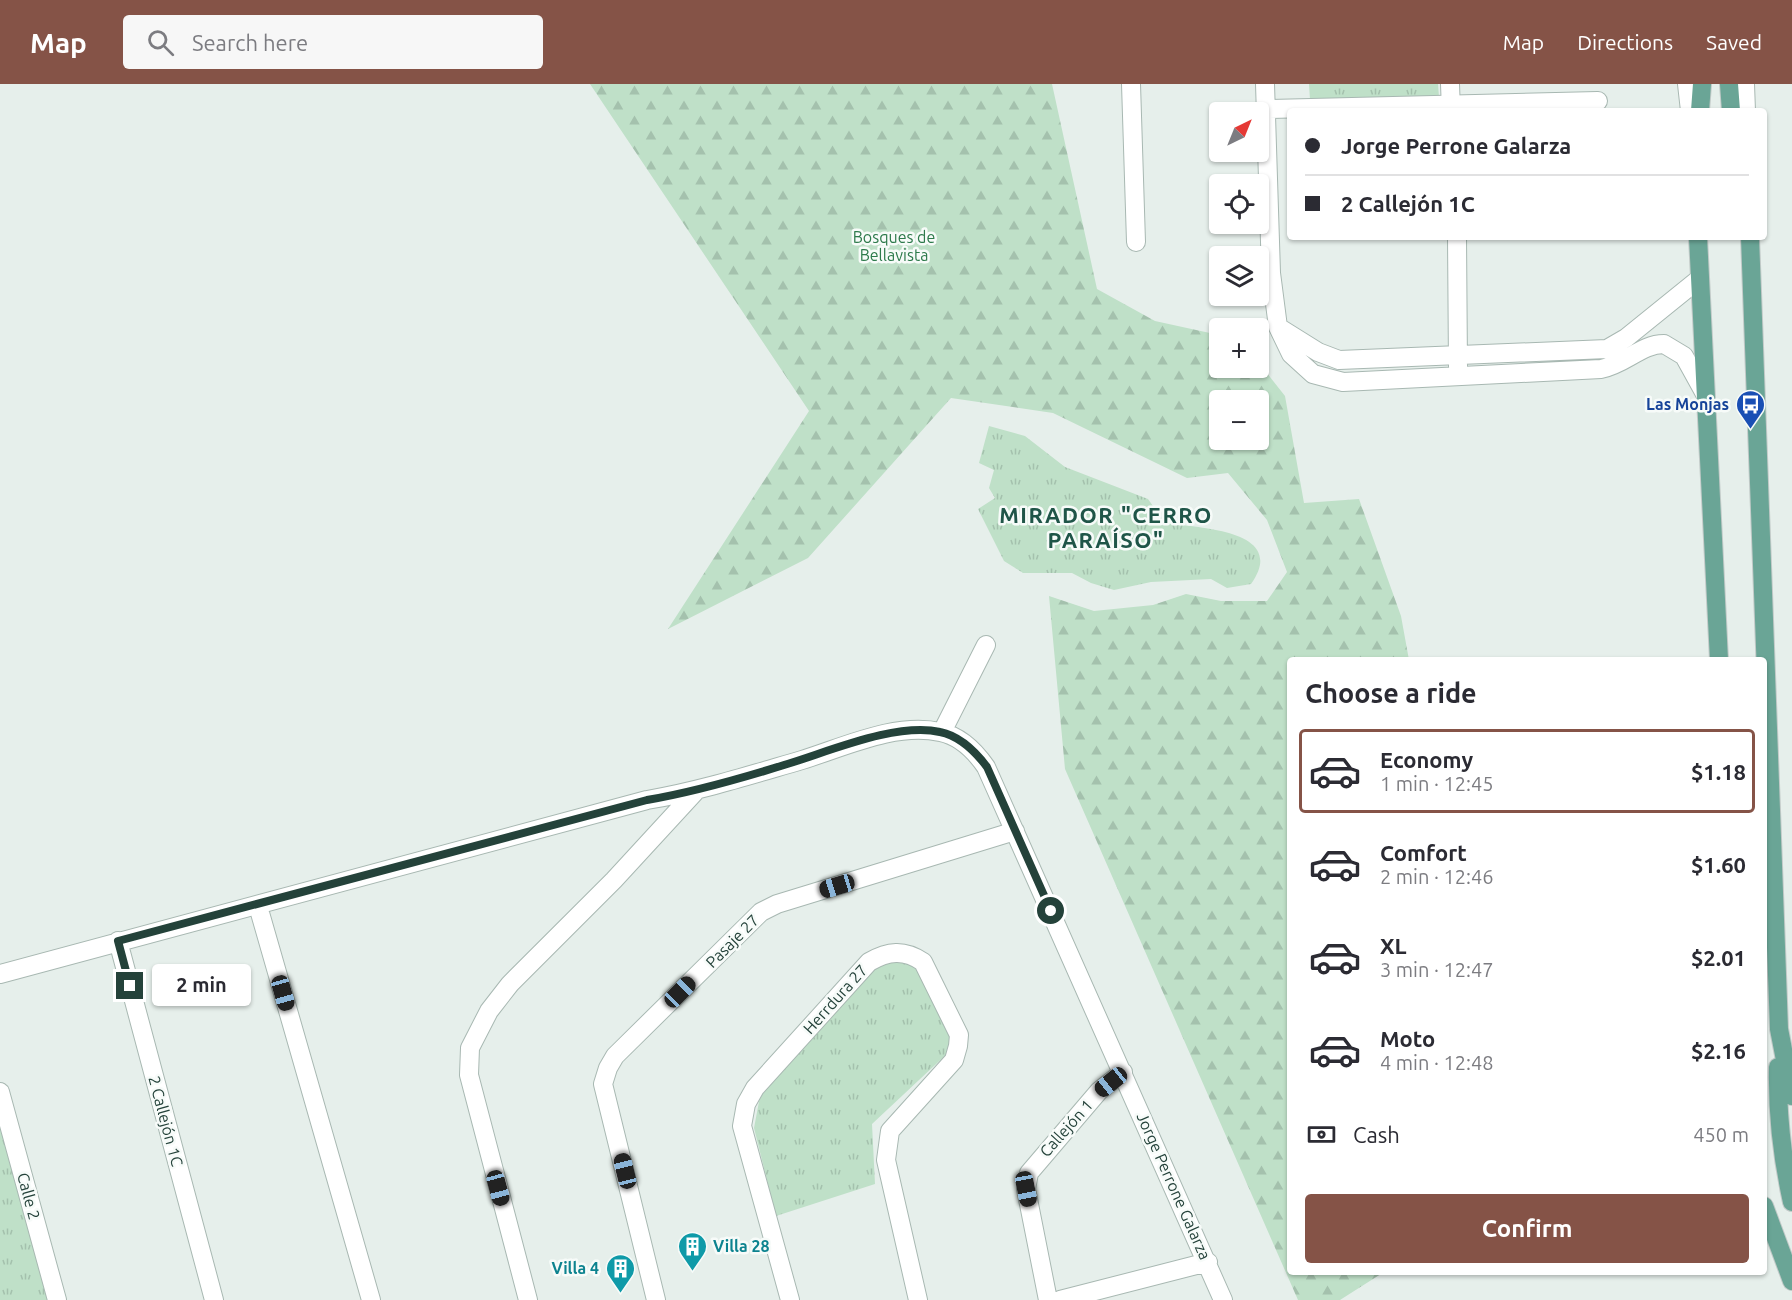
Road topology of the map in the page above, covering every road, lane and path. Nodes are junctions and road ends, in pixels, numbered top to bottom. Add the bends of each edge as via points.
1 (1131, 84) edge
2 (1265, 84) edge
3 (1450, 84) edge
4 (1687, 84) edge
5 (1702, 84) edge
6 (1730, 84) edge
7 (1745, 84) edge
8 (1598, 101) dead end
9 (1266, 102) edge
10 (1451, 108) edge
11 (1690, 108) edge
12 (1700, 108) edge
13 (1731, 108) edge
14 (1746, 108) edge
15 (1269, 109) edge
16 (1287, 109) edge
17 (1268, 162) edge
18 (1457, 240) edge
19 (1698, 240) edge
20 (1750, 240) edge
21 (1136, 242) dead end
22 (1699, 279) junction
23 (1278, 327) junction
24 (1458, 355) junction
25 (1457, 375) junction
26 (1705, 394) junction
27 (986, 645) dead end
28 (1719, 657) edge
29 (1765, 657) edge
30 (1767, 701) edge
31 (942, 732) junction
32 (695, 792) junction
33 (1016, 831) junction
34 (258, 906) junction
35 (118, 941) junction
36 (0, 974) edge
37 (1779, 1029) junction
38 (1123, 1072) junction
39 (0, 1092) edge
40 (1792, 1096) edge
41 (5, 1127) edge
42 (1792, 1202) edge
43 (1767, 1214) edge
44 (1208, 1262) junction
45 (1792, 1281) edge
46 (57, 1300) edge
47 (214, 1300) edge
48 (370, 1300) edge
49 (528, 1300) edge
50 (656, 1300) edge
51 (790, 1300) edge
52 (918, 1300) edge
53 (1048, 1300) edge
54 (1060, 1300) edge
55 (1223, 1300) edge

1 - 21 street
2 - 9 street
3 - 10 street
4 - 11 street
5 - 12 main road
6 - 13 main road
7 - 14 street
8 - 10 street
15 - 16 street
17 - 23 street via 1271,273
18 - 24 street
19 - 22 main road
20 - 29 main road
22 - 24 street via 1607,349
22 - 26 main road
23 - 24 street via 1339,360
23 - 25 street via 1291,354 1313,374 1343,382
24 - 25 street
25 - 26 street via 1601,369 1627,361 1644,348 1664,344 1684,356
26 - 28 main road
27 - 31 street
30 - 37 main road
31 - 32 street, Jorge Perrone Galarza via 887,734
31 - 33 street, Jorge Perrone Galarza via 956,738 987,767
32 - 34 street, Jorge Perrone Galarza via 647,800
32 - 49 street via 510,984 489,1011 470,1048 469,1075
33 - 38 street, Jorge Perrone Galarza
33 - 50 street, Pasaje 27 via 761,912 615,1056 603,1084
34 - 35 street, Jorge Perrone Galarza
34 - 48 street
35 - 36 street, Jorge Perrone Galarza
35 - 47 street, 2 Callejón 1C
37 - 40 main road
37 - 42 main road via 1778,1109
38 - 44 street, Jorge Perrone Galarza
38 - 53 street, Callejón 1 via 1099,1091 1029,1173 1026,1189
39 - 41 street, Calle 2
41 - 46 street, Calle 2
43 - 45 main road
44 - 54 street
44 - 55 street, Jorge Perrone Galarza
51 - 52 street, Herrdura 27 via 742,1126 746,1104 755,1088 869,962 895,952 914,955 923,962 959,1035 954,1060 890,1131 886,1145 886,1160

